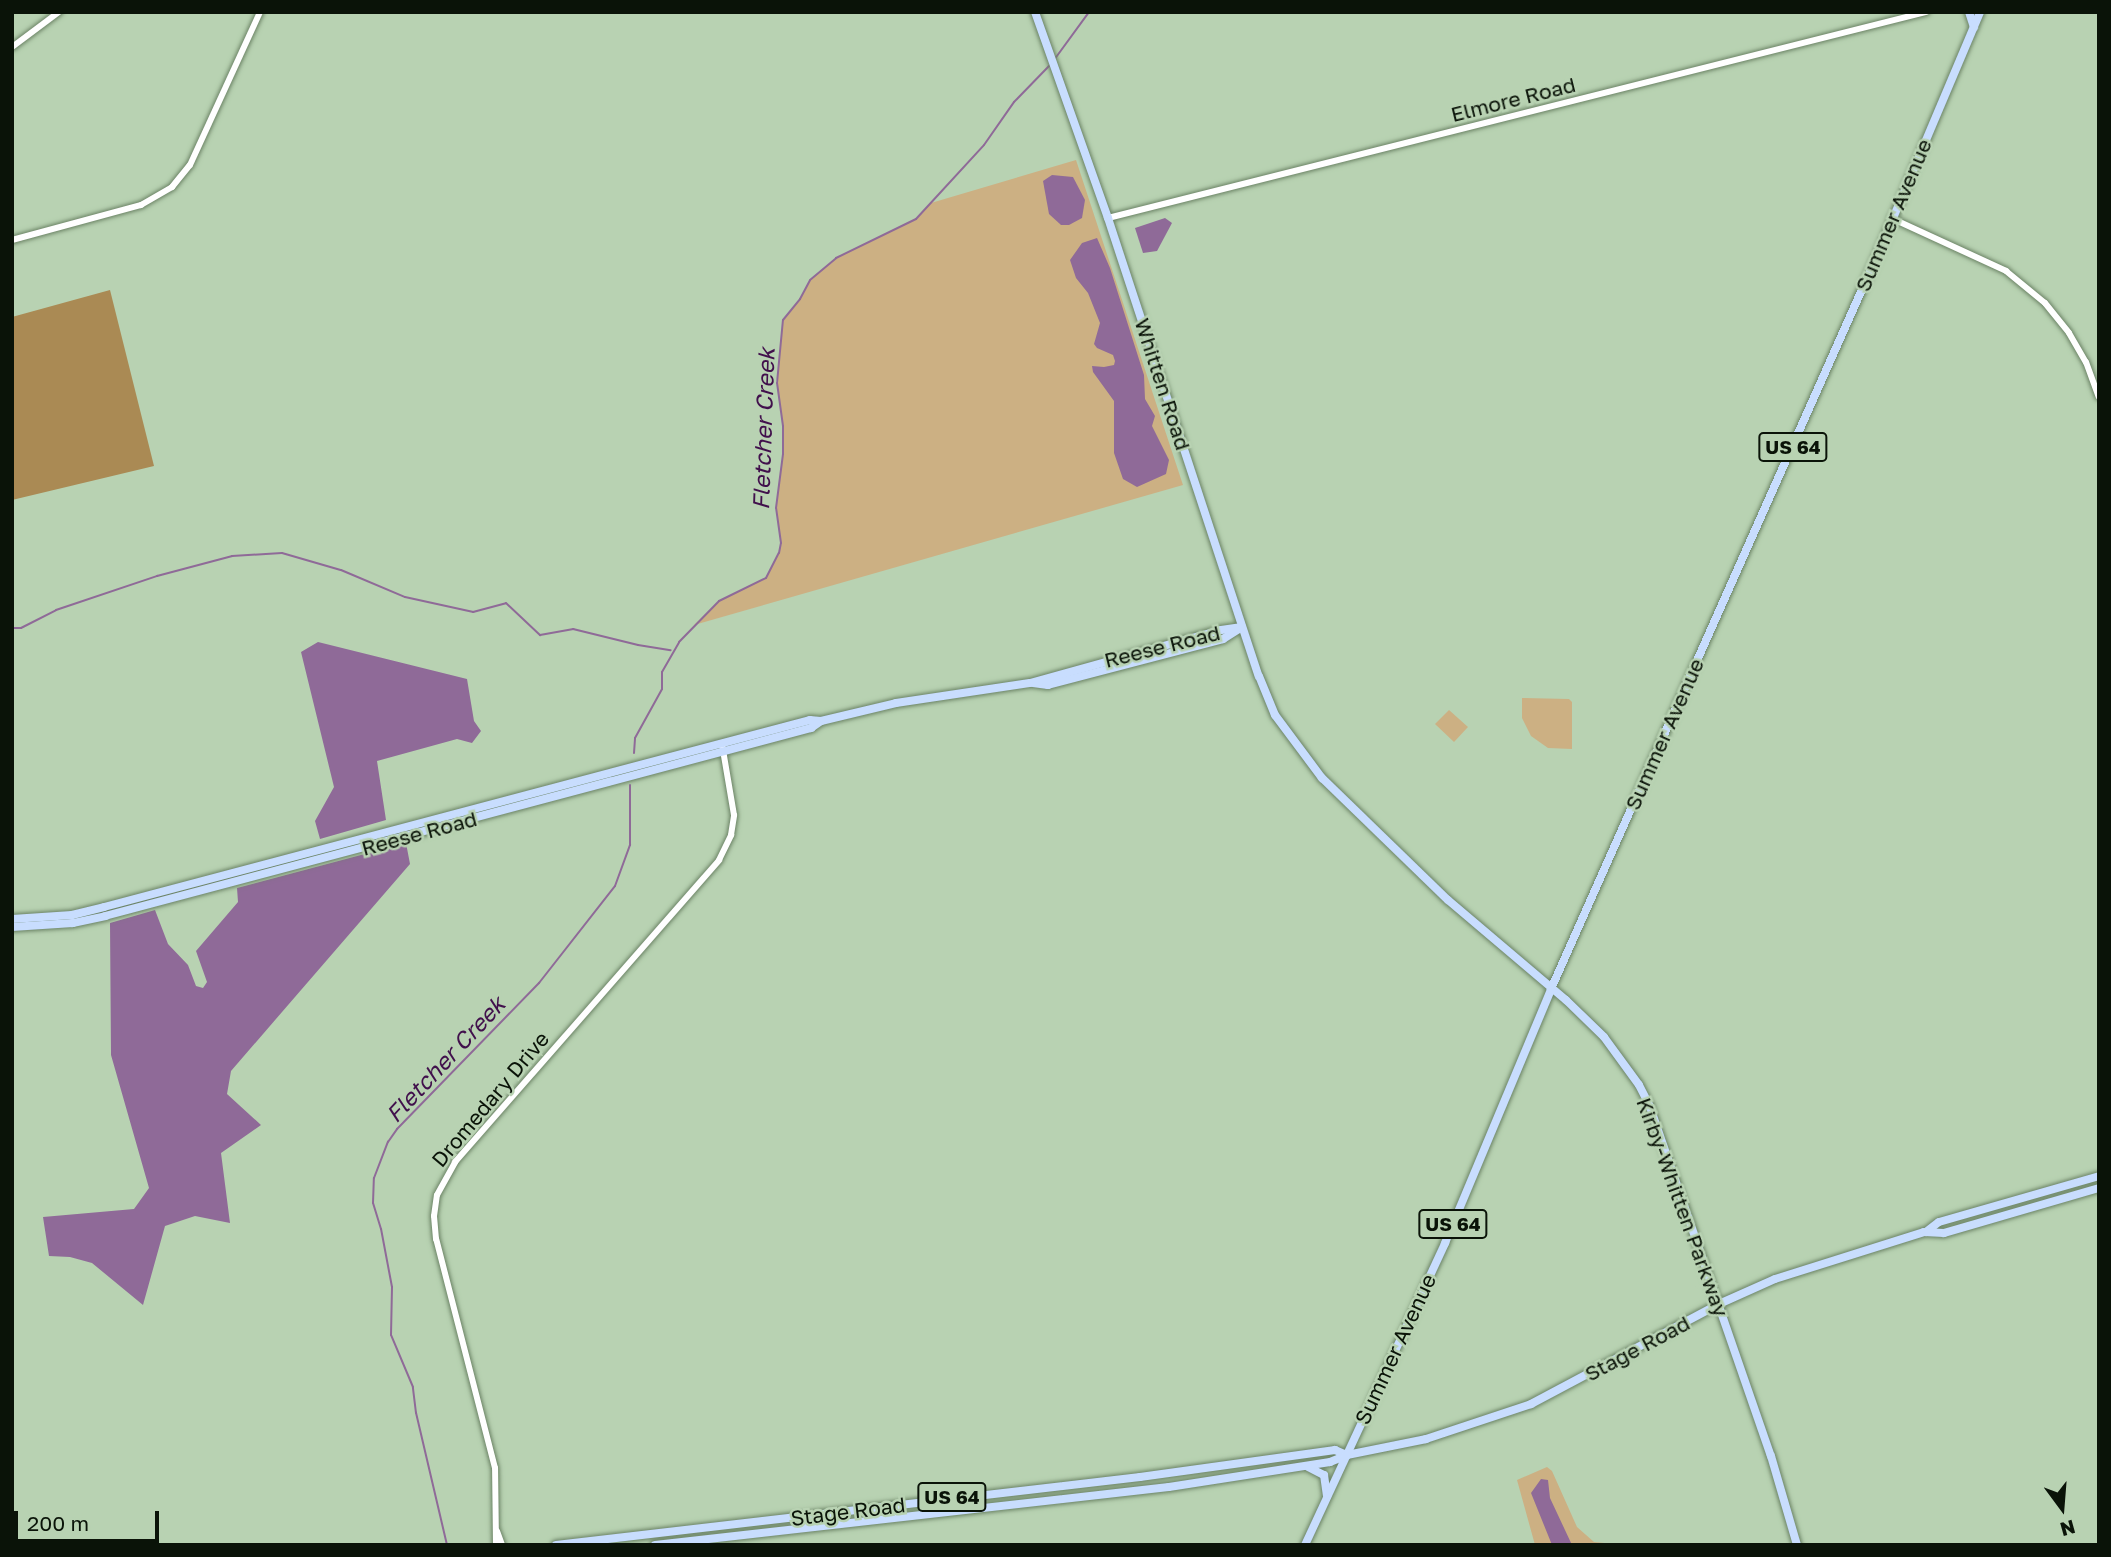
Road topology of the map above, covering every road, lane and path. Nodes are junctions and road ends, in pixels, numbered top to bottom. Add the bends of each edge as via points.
1 (59, 12) edge
2 (260, 12) edge
3 (1035, 12) edge
4 (1926, 12) edge
5 (1969, 12) edge
6 (1980, 12) edge
7 (1974, 27) junction
8 (12, 47) edge
9 (1108, 218) junction
10 (1891, 218) junction
11 (12, 240) edge
12 (2099, 397) edge
13 (1242, 627) junction
14 (723, 748) junction
15 (1299, 751) joint
16 (12, 919) edge
17 (12, 927) edge
18 (1550, 989) junction
19 (2097, 1176) edge
20 (2099, 1188) edge
21 (1925, 1232) junction
22 (1719, 1304) junction
23 (1347, 1455) junction
24 (1231, 1465) junction
25 (1305, 1466) junction
26 (1207, 1481) junction
27 (1327, 1496) junction
28 (499, 1545) edge
29 (556, 1545) edge
30 (655, 1545) edge
31 (1305, 1545) edge
32 (1797, 1545) edge

1 - 8 street
2 - 11 street via 190,165 172,187 141,205
3 - 9 main road, Whitten Road
4 - 9 street, Elmore Road
5 - 7 main road
6 - 7 main road, Summer Avenue / US 64
7 - 10 main road, Summer Avenue / US 64
9 - 13 main road, Whitten Road
10 - 12 street via 2006,271 2045,303 2086,362
10 - 18 main road, Summer Avenue / US 64
13 - 14 main road, Reese Road via 1030,683 810,720
13 - 15 main road, Whitten Road via 1275,715
14 - 16 main road, Reese Road via 72,915
14 - 17 main road, Reese Road via 105,916
14 - 28 street, Dromedary Drive via 734,815 719,860 455,1162 437,1195 435,1238 496,1473
15 - 18 main road, Kirby-Whitten Parkway via 1448,900
18 - 22 main road, Kirby-Whitten Parkway via 1604,1037 1639,1085
18 - 23 main road, Summer Avenue / US 64 via 1445,1243
19 - 20 main road
19 - 21 main road, Stage Road via 1939,1222
20 - 21 main road, Stage Road via 1944,1233
21 - 22 main road, Stage Road via 1798,1271
22 - 23 main road, Stage Road via 1507,1414 1426,1439
22 - 32 main road, Kirby-Whitten Parkway
23 - 24 main road, Stage Road / US 64 via 1335,1450
23 - 25 main road, Stage Road / US 64
23 - 27 main road, Summer Avenue
24 - 26 main road via 1228,1474
24 - 29 main road, Stage Road / US 64
25 - 26 main road, Stage Road / US 64
25 - 27 main road via 1324,1475
26 - 30 main road, Stage Road / US 64
27 - 31 main road, Summer Avenue

